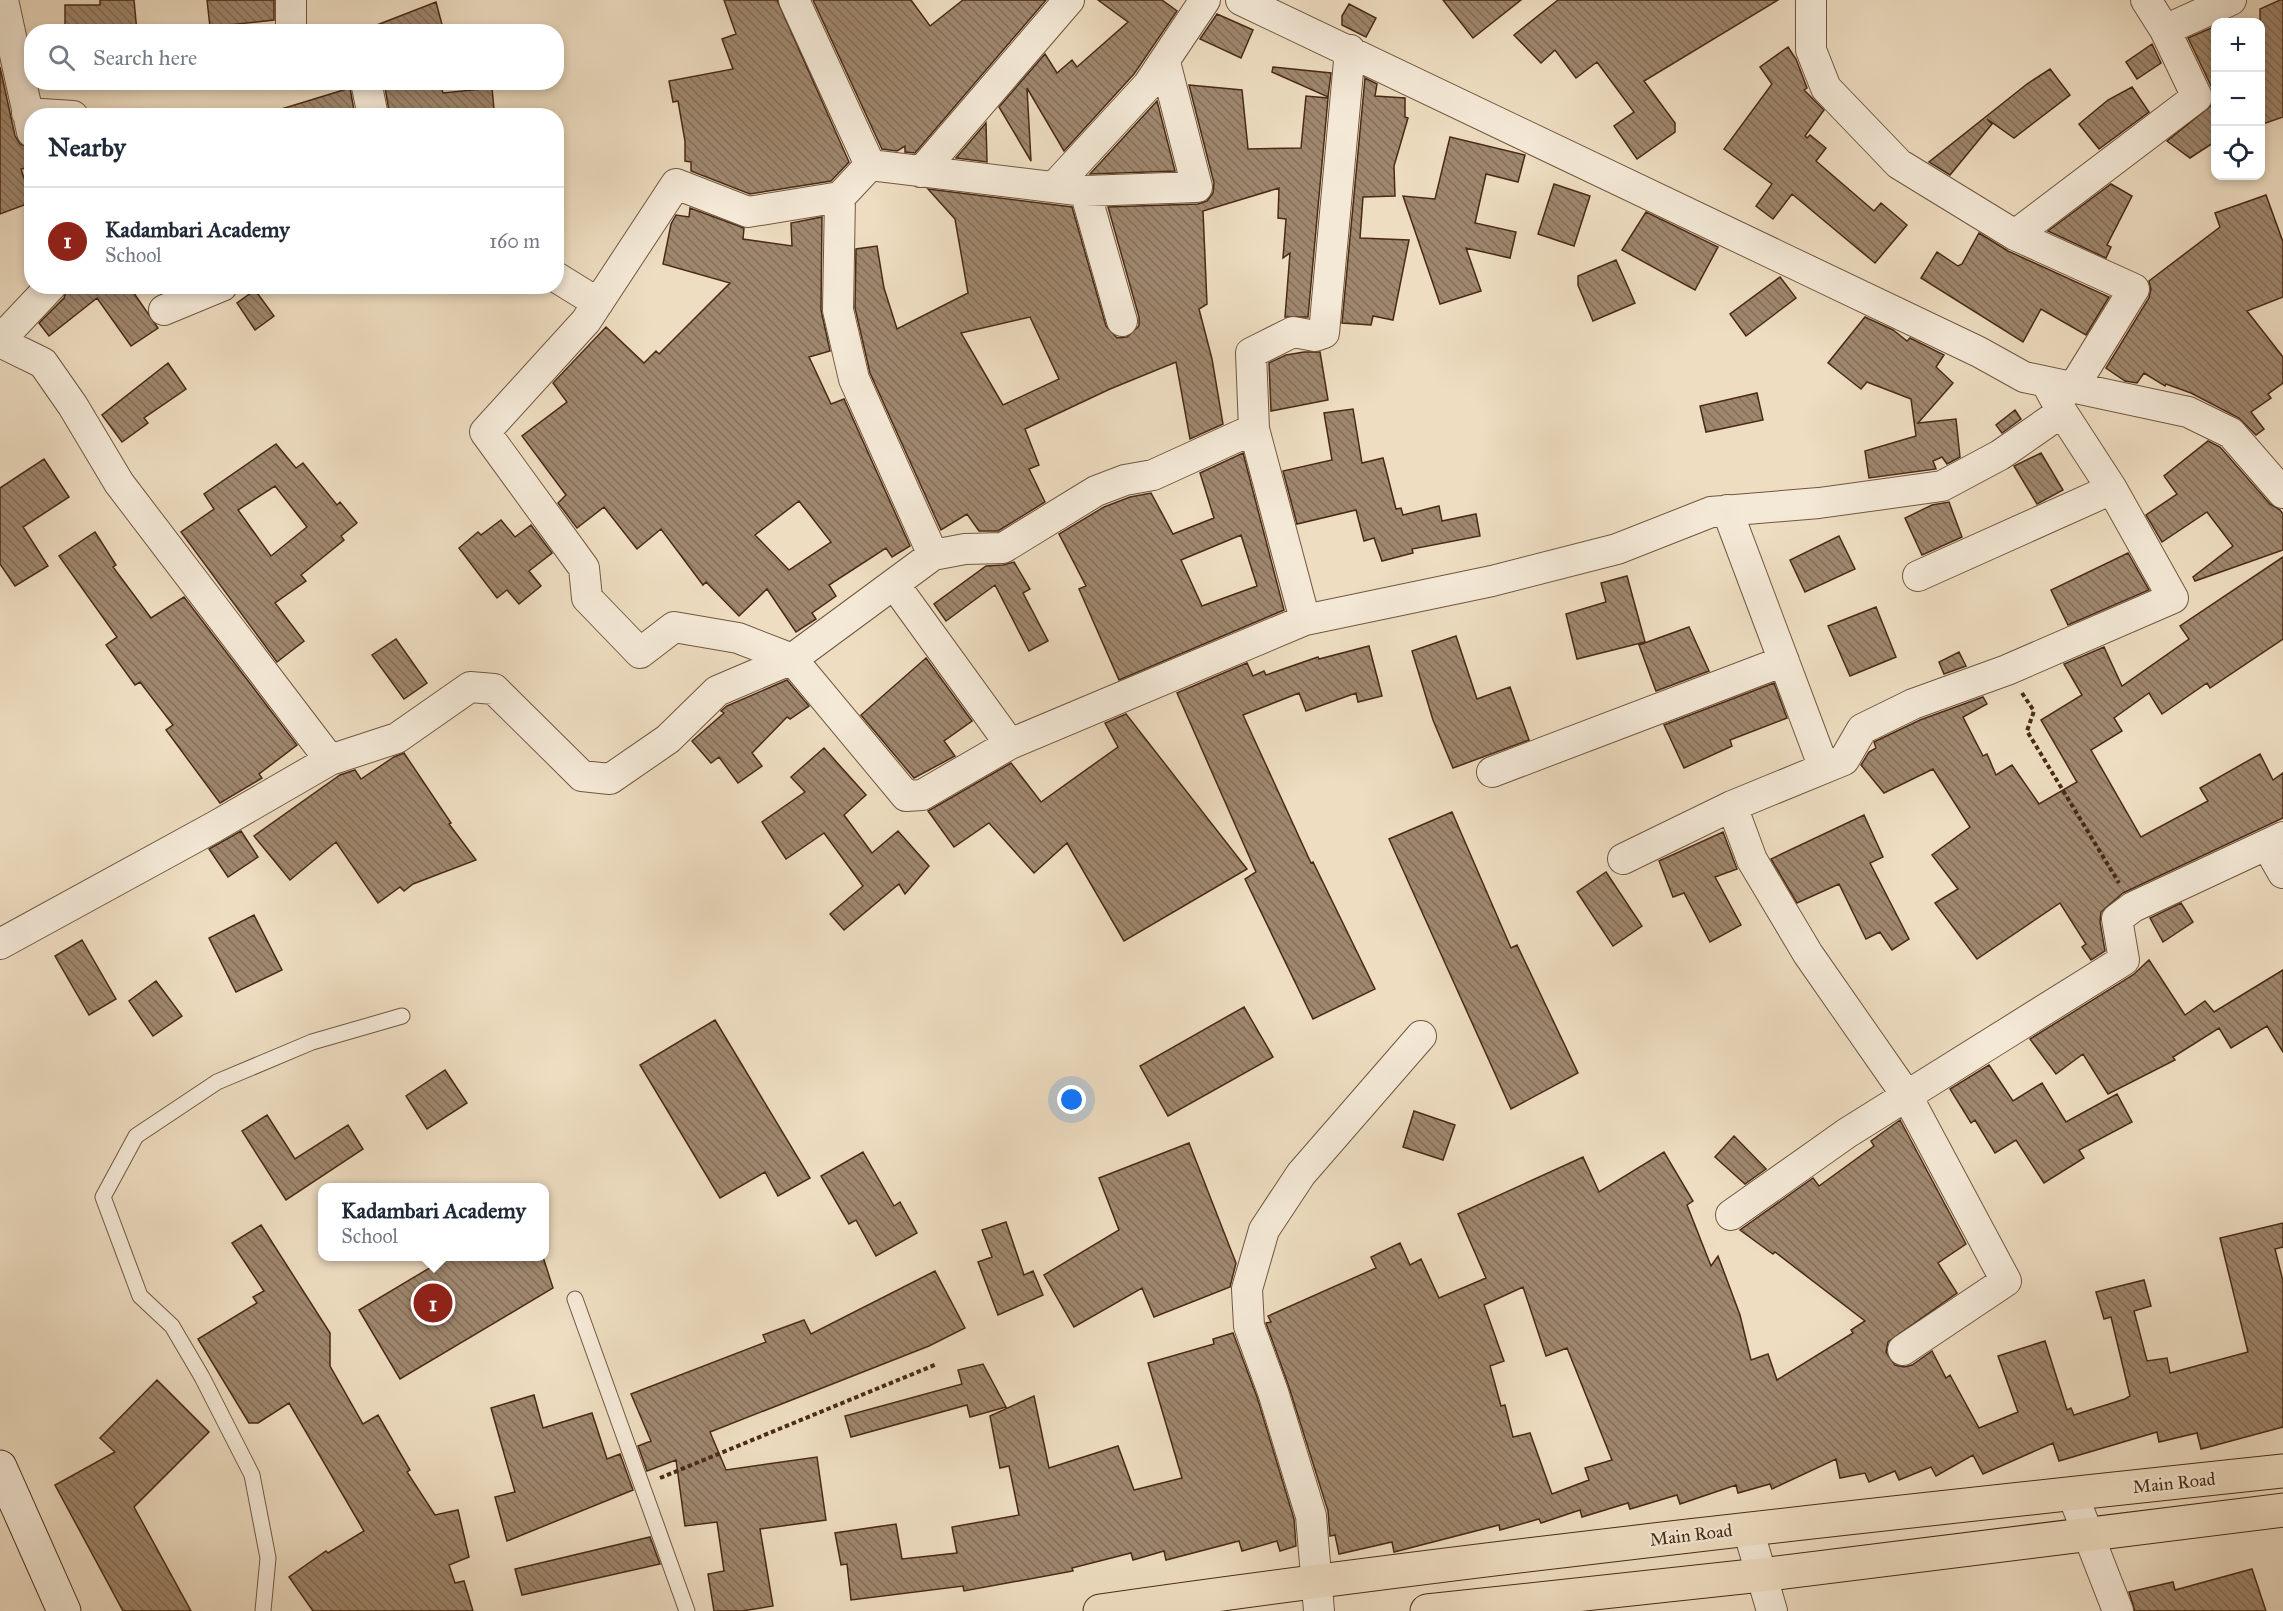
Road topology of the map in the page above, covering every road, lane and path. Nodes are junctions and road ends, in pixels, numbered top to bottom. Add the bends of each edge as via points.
1 (291, 0) edge
2 (794, 0) edge
3 (1069, 0) edge
4 (1205, 0) edge
5 (1241, 0) edge
6 (1811, 0) edge
7 (2146, 0) edge
8 (2231, 0) edge
9 (12, 1) edge
10 (291, 24) edge
11 (2165, 30) junction
12 (1350, 50) junction
13 (1164, 62) junction
14 (24, 87) edge
15 (24, 90) edge
16 (368, 90) edge
17 (27, 108) edge
18 (371, 108) edge
19 (870, 165) junction
20 (921, 172) junction
21 (1054, 187) junction
22 (1084, 191) junction
23 (840, 197) junction
24 (2015, 236) junction
25 (564, 282) edge
26 (44, 294) edge
27 (203, 294) edge
28 (598, 303) junction
29 (164, 310) dead end
30 (1122, 321) dead end
31 (0, 341) edge
32 (2060, 394) junction
33 (1254, 429) junction
34 (2281, 485) edge
35 (2112, 489) junction
36 (1727, 510) junction
37 (933, 555) junction
38 (1918, 576) dead end
39 (894, 584) junction
40 (1305, 620) junction
41 (792, 659) junction
42 (1784, 661) junction
43 (2007, 670) junction
44 (1010, 744) junction
45 (330, 760) junction
46 (1824, 768) junction
47 (1492, 772) dead end
48 (1732, 806) junction
49 (2275, 841) edge
50 (1623, 859) dead end
51 (2283, 873) edge
52 (2133, 907) junction
53 (0, 944) edge
54 (402, 1016) dead end
55 (1421, 1036) dead end
56 (1907, 1096) junction
57 (1731, 1215) dead end
58 (575, 1299) dead end
59 (1903, 1350) dead end
60 (937, 1364) dead end
61 (0, 1467) edge
62 (2283, 1471) edge
63 (644, 1485) junction
64 (2072, 1493) junction
65 (2283, 1510) edge
66 (1748, 1529) junction
67 (2087, 1534) junction
68 (1761, 1575) junction
69 (1317, 1596) edge
70 (64, 1611) edge
71 (263, 1611) edge
72 (687, 1611) edge
73 (1100, 1611) edge
74 (1427, 1611) edge
75 (1772, 1611) edge
76 (2118, 1611) edge

1 - 10 street
2 - 19 street
3 - 20 street
4 - 13 street
5 - 12 street
6 - 24 street via 1811,50 1826,88 1899,164
7 - 11 street
8 - 11 street
9 - 14 street
11 - 24 street via 2196,97
12 - 32 street
12 - 33 street via 1324,333 1315,336 1293,332 1251,353
13 - 21 street via 1148,85
13 - 22 street via 1197,187
15 - 17 street
16 - 18 street
19 - 20 street
19 - 23 street
20 - 21 street
21 - 22 street
22 - 30 street
23 - 28 street via 748,212 676,184
23 - 37 street via 838,310 854,379
24 - 32 street via 2134,289
25 - 28 street
26 - 31 street
27 - 29 street
28 - 41 street via 485,432 584,568 587,598 640,653 674,627 738,638
31 - 45 street via 43,363 74,406 119,483
32 - 34 street via 2188,412 2231,433
32 - 35 street
32 - 36 street via 2000,455 1942,486 1819,503
33 - 37 street via 1153,475 1096,491 1003,548
33 - 40 street
35 - 38 street
35 - 43 street via 2173,598
36 - 40 street via 1711,512 1617,549 1492,581
36 - 42 street
37 - 39 street
39 - 41 street
39 - 44 street
40 - 44 street
41 - 44 street via 906,796 922,795
41 - 45 street via 717,691 669,739 610,779 582,776 494,689 470,687 397,738
42 - 46 street
42 - 47 street
43 - 46 street via 1913,704 1862,729 1844,760
43 - 52 path via 2034,711 2027,731
45 - 53 street
46 - 48 street
48 - 50 street
48 - 56 street via 1752,860 1802,944
49 - 51 street
49 - 52 street
52 - 56 street via 2117,920 2124,960
54 - 71 lane via 312,1042 217,1082 136,1137 103,1197 140,1296 172,1326 252,1475 268,1558
55 - 69 street via 1301,1174 1264,1230 1247,1289 1249,1326 1311,1516
56 - 57 street via 1846,1133
56 - 59 street via 2006,1281
58 - 63 lane
60 - 63 path
61 - 70 main road
62 - 64 main road, Main Road
63 - 72 lane
64 - 66 main road, Main Road
64 - 67 street
65 - 67 main road
66 - 68 street
66 - 69 main road, Main Road
67 - 68 main road
67 - 76 street
68 - 74 main road
68 - 75 street
69 - 73 main road, Main Road

